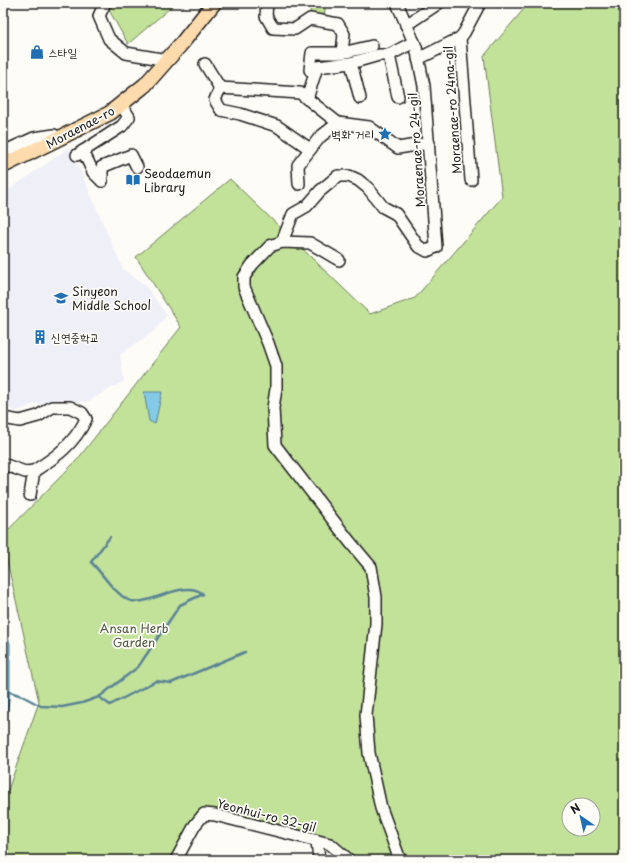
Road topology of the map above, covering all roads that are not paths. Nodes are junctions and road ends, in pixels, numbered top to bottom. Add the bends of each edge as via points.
1 (105, 3) edge
2 (214, 3) edge
3 (267, 3) edge
4 (397, 3) edge
5 (439, 3) edge
6 (480, 3) edge
7 (406, 25) junction
8 (460, 38) junction
9 (414, 42) junction
10 (372, 46) dead end
11 (342, 53) junction
12 (389, 55) junction
13 (418, 59) junction
14 (167, 60) junction
15 (351, 63) junction
16 (205, 64) dead end
17 (310, 70) dead end
18 (220, 88) junction
19 (398, 97) dead end
20 (360, 98) dead end
21 (307, 99) junction
22 (121, 104) junction
23 (338, 123) junction
24 (54, 134) junction
25 (429, 143) junction
26 (310, 149) junction
27 (4, 151) edge
28 (3, 166) edge
29 (137, 167) dead end
30 (470, 180) dead end
31 (299, 184) dead end
32 (282, 242) junction
33 (339, 260) dead end
34 (3, 418) edge
35 (3, 464) edge
36 (34, 471) junction
37 (30, 495) dead end
38 (317, 841) junction
39 (176, 860) edge
40 (319, 860) edge
41 (349, 860) edge
42 (400, 860) edge

1 - 14 street via 99,16 109,39 126,53
2 - 14 main road, Moraenae-ro
3 - 11 street via 266,16 273,28 295,29 310,19 338,24 344,34
4 - 7 street, Moraenae-ro 24-gil
5 - 7 street
6 - 8 street, Moraenae-ro 24na-gil
7 - 9 street, Moraenae-ro 24-gil
8 - 13 street, Moraenae-ro 24na-gil
8 - 30 street, Moraenae-ro 24na-gil
9 - 12 street
9 - 13 street, Moraenae-ro 24-gil
10 - 11 street
11 - 17 street via 312,53
12 - 15 street via 379,55
12 - 19 street, Moraenae-ro 24-gil
13 - 25 street, Moraenae-ro 24-gil via 424,86
14 - 22 main road, Moraenae-ro via 145,85
15 - 20 street
15 - 21 street via 317,67
16 - 18 street
18 - 21 street via 300,93
18 - 26 street via 215,100 221,110 277,126
21 - 23 street
22 - 24 main road, Moraenae-ro via 110,113
22 - 29 street via 129,117 122,126 80,153 102,181 102,167 131,155
23 - 25 street via 369,127 398,148
23 - 26 street
24 - 27 street via 34,138
24 - 28 main road, Moraenae-ro
25 - 32 street, Moraenae-ro 24-gil via 436,247 426,251 418,246 396,214 383,207 368,188 349,176 338,176 307,206 293,214
26 - 31 street via 298,165
32 - 33 street via 310,243
32 - 42 street via 270,246 252,265 244,277 244,287 276,366 273,408 275,445 371,567 376,596 376,624 366,715 369,753 381,808
34 - 36 street via 20,421 38,416 52,407 70,407 82,413 86,419 70,444
35 - 36 street via 25,472
36 - 37 street
38 - 39 street, Yeonhui-ro 32-gil via 215,814 204,814
38 - 40 street
38 - 41 street, Yeonhui-ro 32-gil via 330,844

